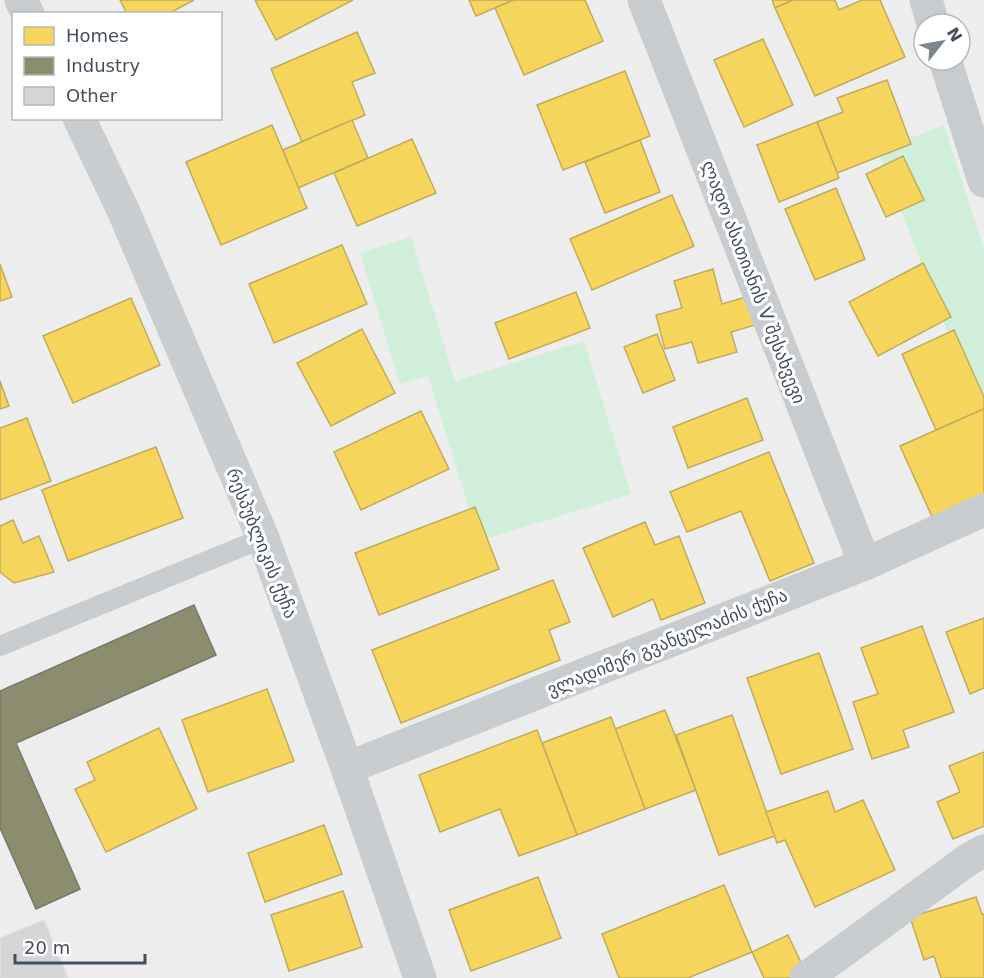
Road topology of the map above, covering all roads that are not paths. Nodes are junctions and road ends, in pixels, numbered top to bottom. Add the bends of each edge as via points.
1 (644, 0) edge
2 (949, 72) edge
3 (80, 120) edge
4 (984, 181) edge
5 (984, 510) edge
6 (263, 538) junction
7 (865, 564) junction
8 (0, 646) edge
9 (347, 768) junction
10 (984, 851) edge
11 (420, 978) edge
12 (806, 978) edge

1 - 7 street, ლადო ასათიანის V შესახვევი
2 - 4 street
3 - 6 street, რესპუბლიკის ქუჩა via 123,210
5 - 7 street, ვლადიმერ გვანცელაძის ქუჩა
6 - 8 lane
6 - 9 street, რესპუბლიკის ქუჩა
7 - 9 street, ვლადიმერ გვანცელაძის ქუჩა
9 - 11 street, რესპუბლიკის ქუჩა
10 - 12 street via 969,858

